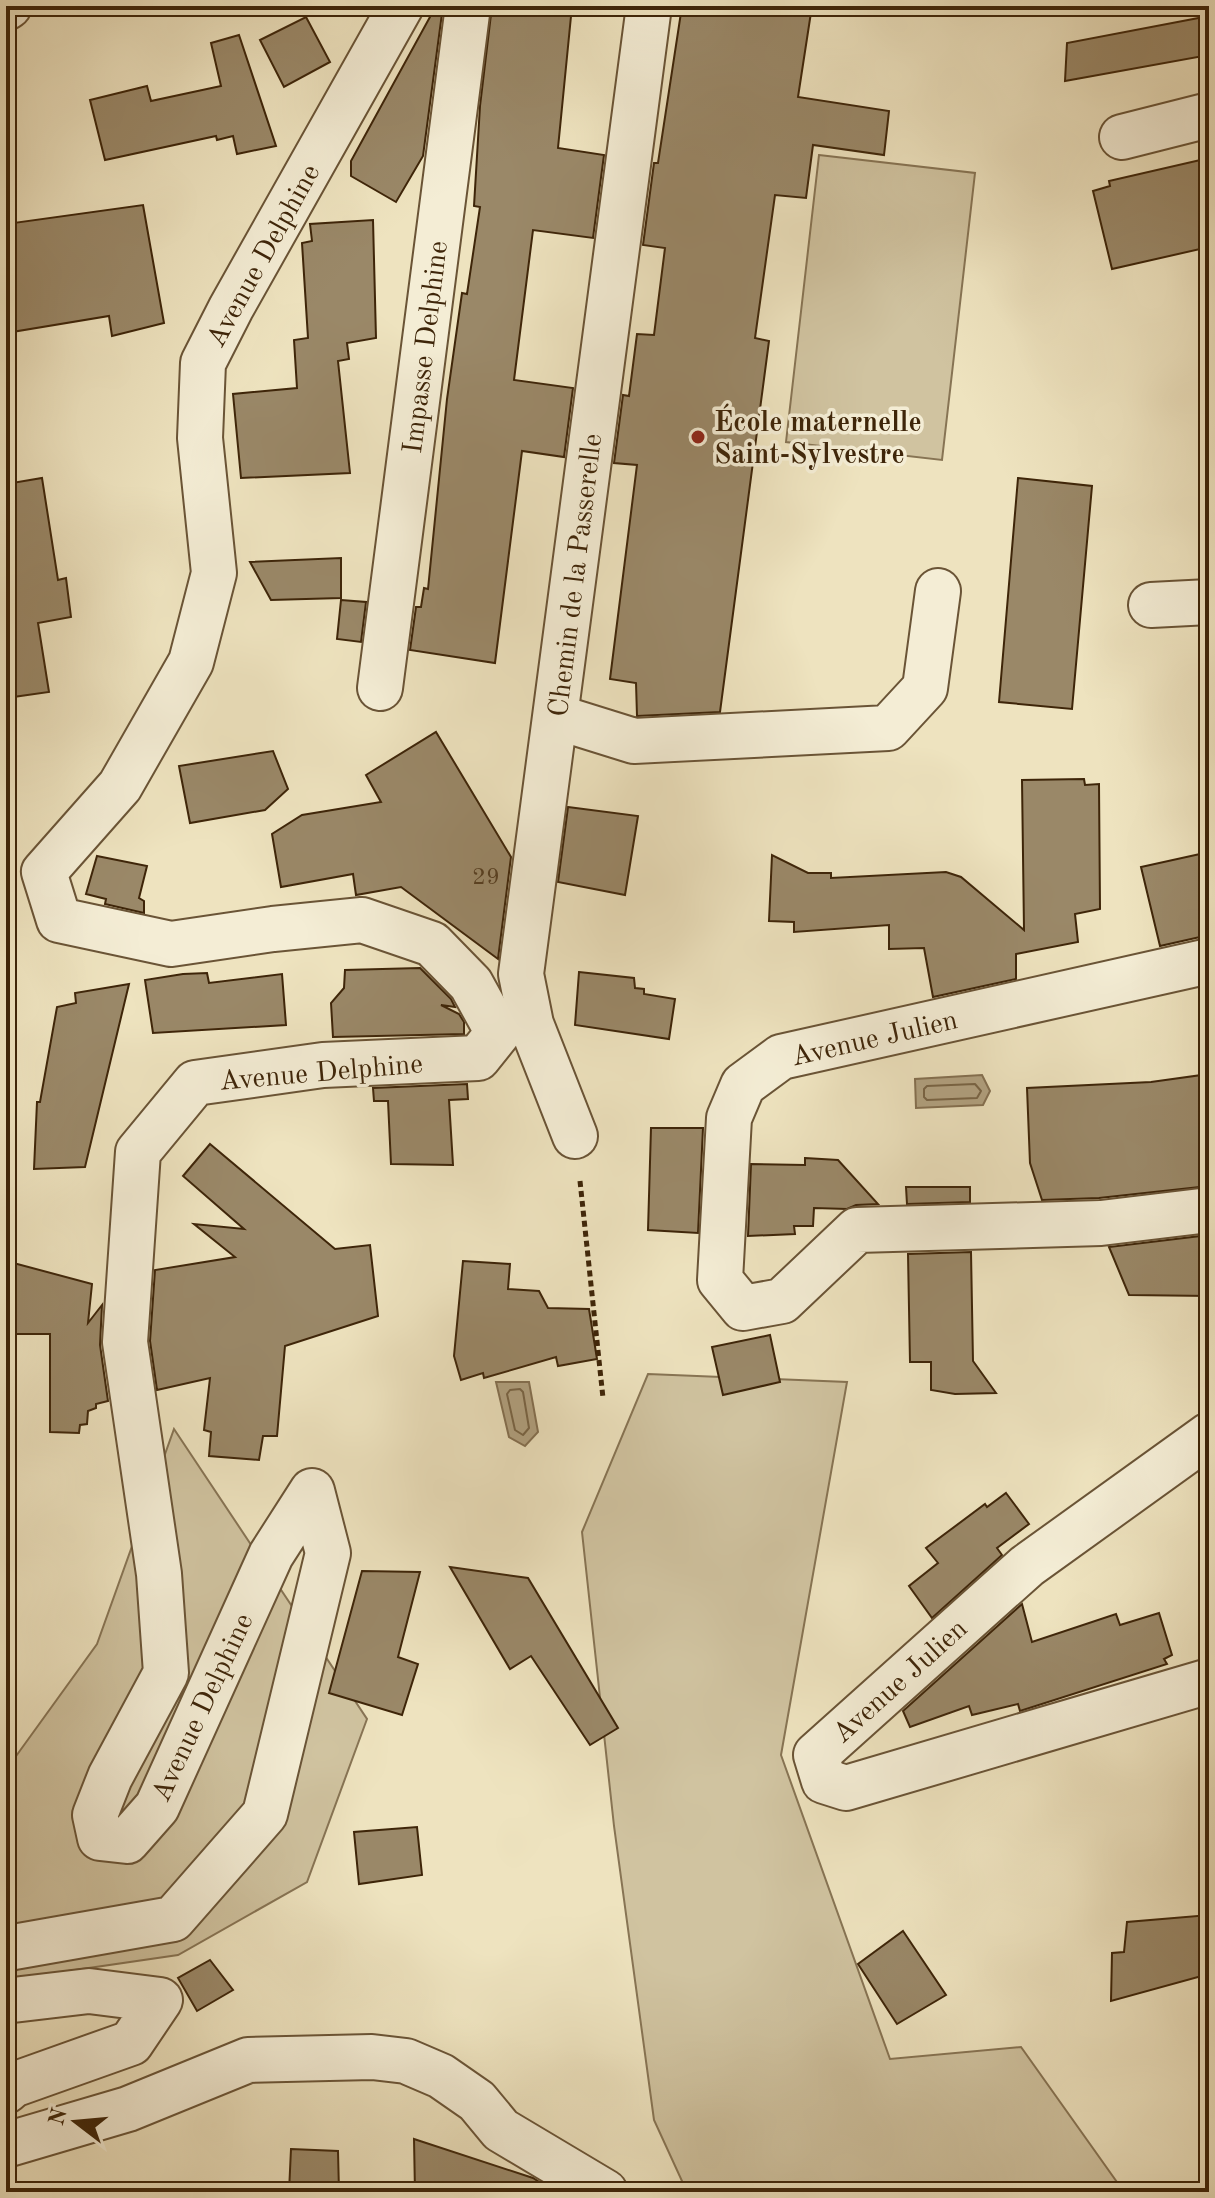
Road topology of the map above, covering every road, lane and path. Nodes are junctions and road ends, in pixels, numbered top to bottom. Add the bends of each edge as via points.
1 (401, 6) edge
2 (468, 6) edge
3 (649, 6) edge
4 (1209, 115) edge
5 (1122, 137) dead end
6 (938, 591) dead end
7 (1209, 602) edge
8 (1151, 605) dead end
9 (380, 688) dead end
10 (557, 717) junction
11 (1209, 961) edge
12 (575, 1136) joint
13 (1209, 1210) edge
14 (603, 1398) dead end
15 (1209, 1435) edge
16 (1209, 1681) edge
17 (6, 1950) edge
18 (6, 1999) edge
19 (6, 2091) edge
20 (6, 2145) edge
21 (605, 2192) edge

1 - 17 street, Avenue Delphine via 203,363 200,438 214,573 191,662 120,786 44,872 59,920 171,944 362,920 432,944 471,984 498,1033 478,1058 323,1065 195,1083 138,1152 125,1342 159,1574 166,1673 100,1802 95,1815 100,1838 127,1841 157,1807 271,1555 312,1491 328,1553 265,1814 173,1919
2 - 9 street, Impasse Delphine
3 - 10 street, Chemin de la Passerelle
4 - 5 street
6 - 10 street via 925,688 888,728 634,741
7 - 8 street
10 - 12 street, Chemin de la Passerelle via 521,974 531,1024
11 - 13 street, Avenue Julien via 781,1057 743,1085 729,1118 720,1280 743,1308 782,1301 857,1230 1101,1223
12 - 14 path
15 - 16 street, Avenue Julien via 1027,1566 816,1755 824,1781 846,1788
18 - 19 street via 89,1991 160,2000 131,2043
20 - 21 street via 128,2109 248,2060 372,2057 406,2061 441,2076 477,2101 501,2130

